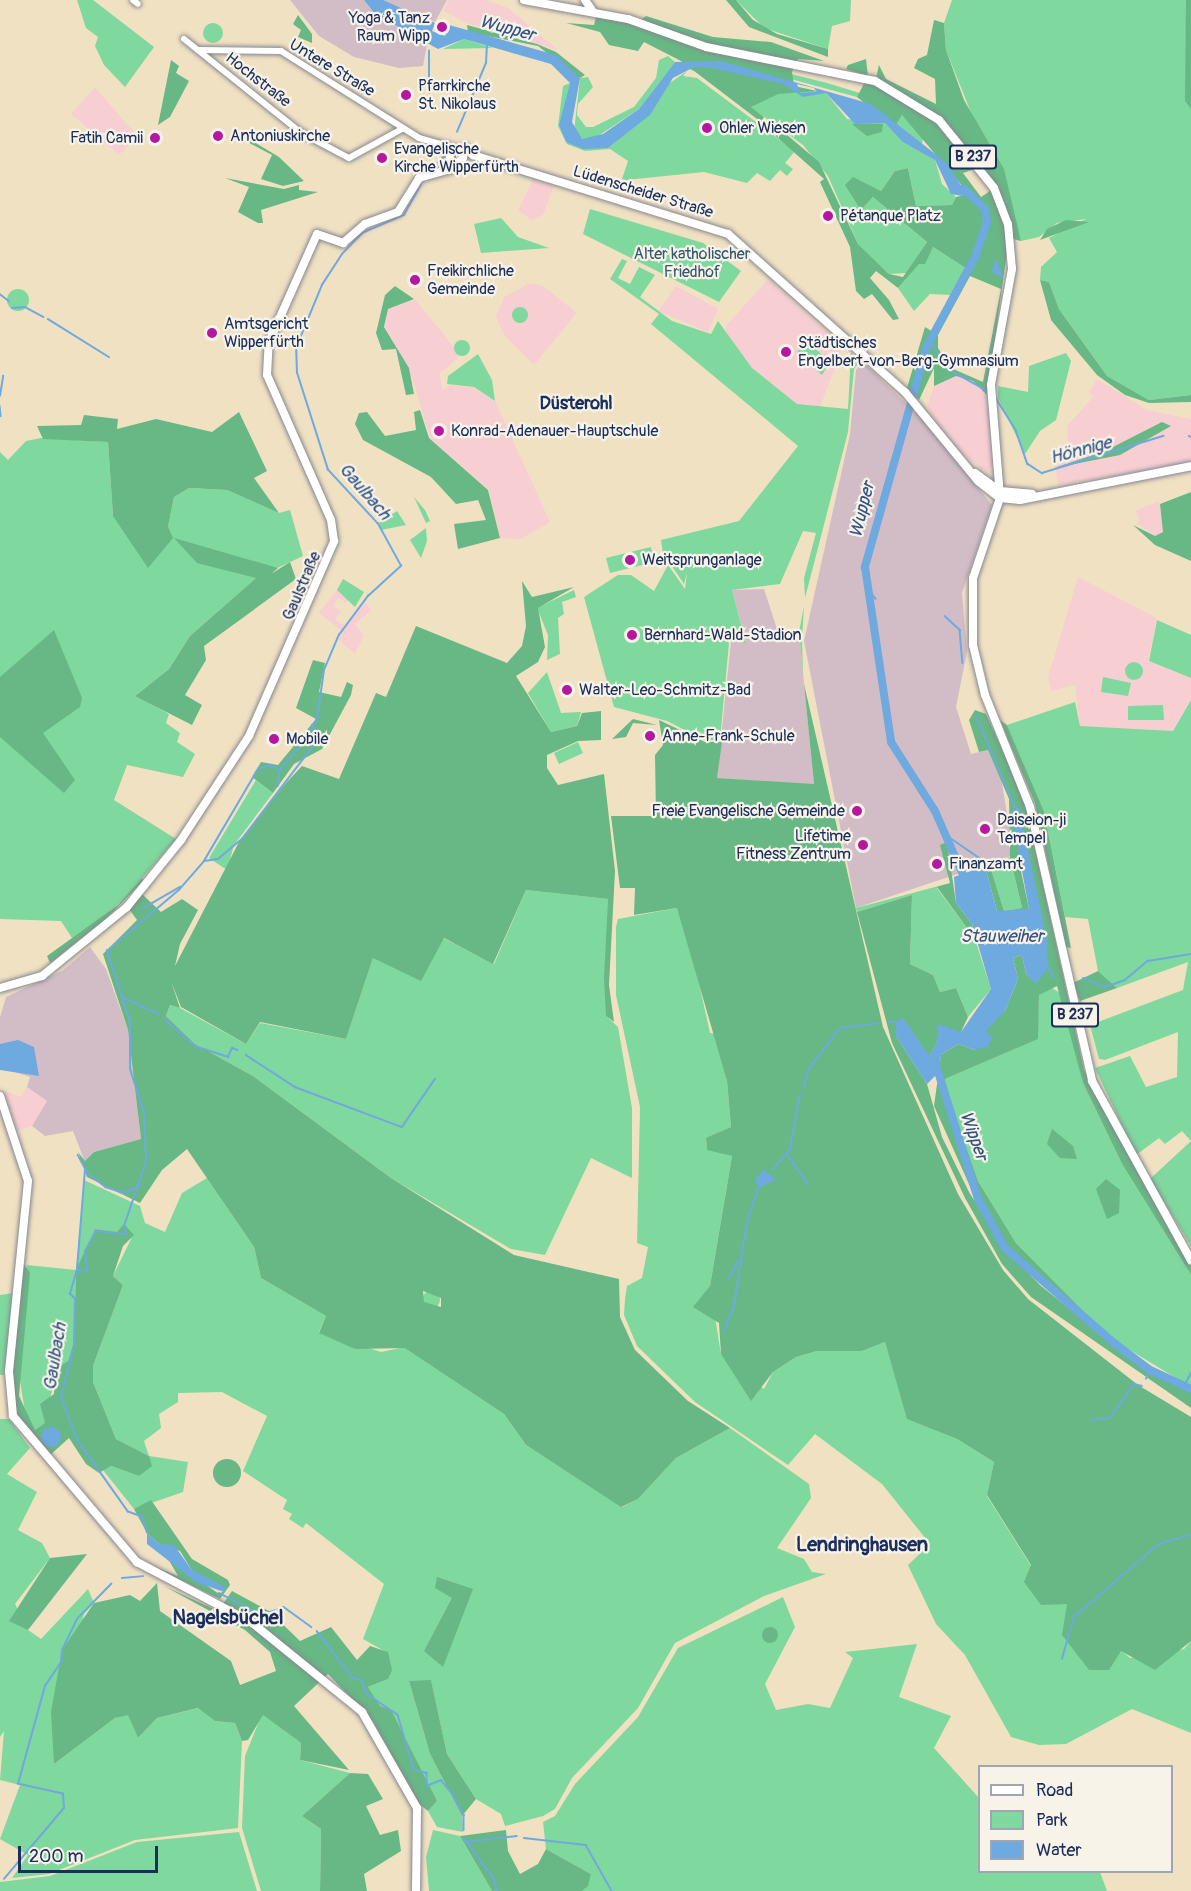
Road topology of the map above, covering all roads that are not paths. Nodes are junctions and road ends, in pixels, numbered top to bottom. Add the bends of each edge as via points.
1 (524, 0) edge
2 (585, 0) edge
3 (594, 13) junction
4 (184, 39) dead end
5 (198, 50) junction
6 (216, 53) junction
7 (213, 61) junction
8 (399, 128) junction
9 (449, 149) junction
10 (463, 154) junction
11 (451, 170) junction
12 (999, 465) junction
13 (1191, 466) edge
14 (972, 471) junction
15 (982, 477) junction
16 (1000, 494) junction
17 (0, 988) edge
18 (0, 1096) edge
19 (1191, 1260) edge
20 (416, 1891) edge

1 - 3 main road, B 237
2 - 3 main road
3 - 12 main road, B 237 via 706,47 849,72 916,102 954,134 994,189 1010,232 1011,279 991,385
4 - 5 street, Hochstraße
5 - 6 street, Untere Straße
5 - 7 street, Hochstraße
6 - 7 street
6 - 8 street, Untere Straße via 281,51
7 - 8 street, Hochstraße via 316,142 349,158
8 - 9 street
9 - 10 street
9 - 11 main road
10 - 11 main road
10 - 14 main road, Lüdenscheider Straße via 470,148 472,155 719,230 905,392
11 - 17 main road, Gaulstraße via 419,178 398,212 365,224 346,241 317,234 269,342 266,363 331,520 331,555 249,736 163,864 127,907 52,970
12 - 15 main road
12 - 16 main road, B 237
13 - 16 main road via 1037,494
14 - 15 main road
14 - 16 main road
15 - 16 main road
16 - 19 main road, B 237 via 972,584 980,676 1030,807 1092,1081
18 - 20 main road via 28,1181 8,1389 20,1430 137,1562 251,1622 362,1712 417,1808

